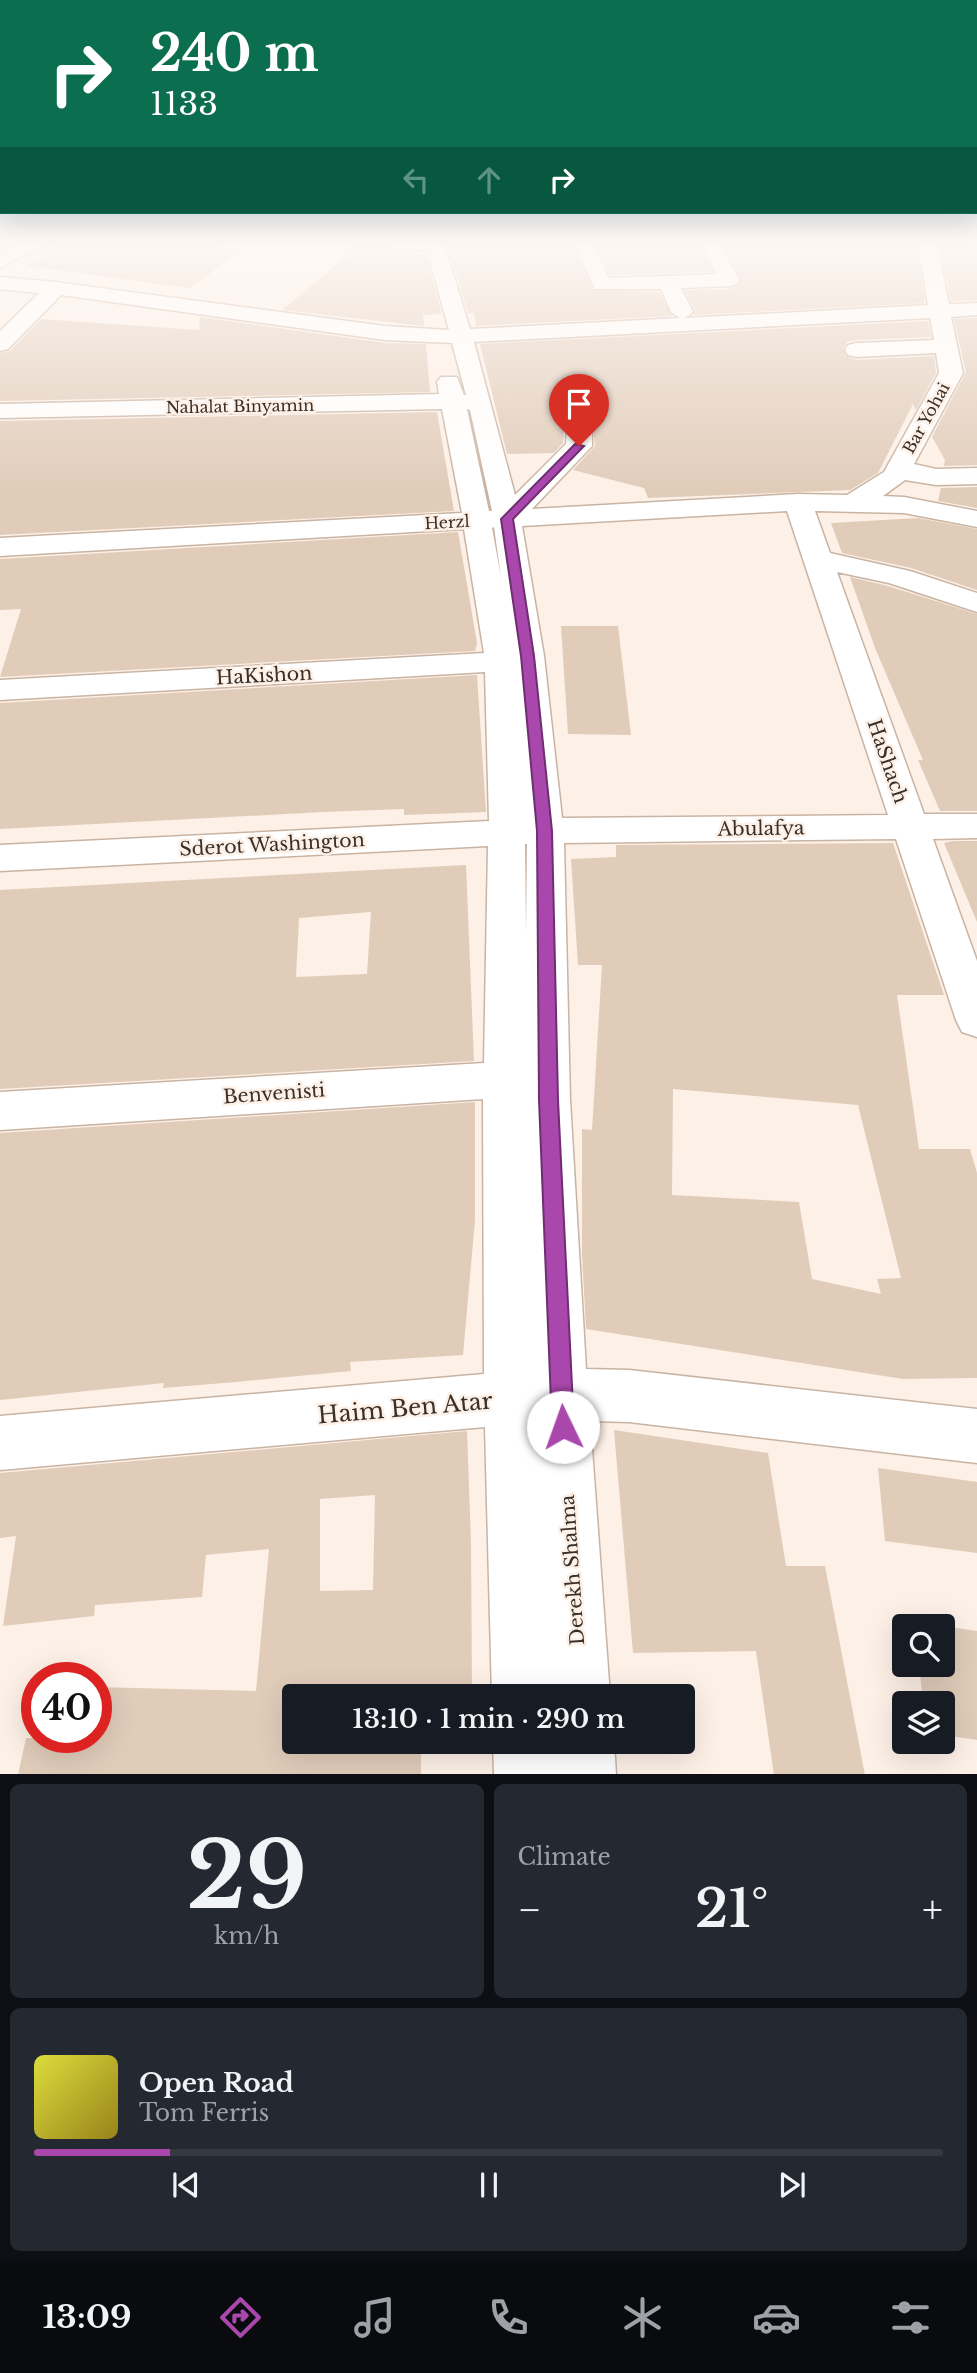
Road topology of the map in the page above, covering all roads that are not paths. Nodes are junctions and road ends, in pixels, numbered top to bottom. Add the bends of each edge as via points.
1 (21, 323) edge
2 (310, 323) edge
3 (450, 323) edge
4 (564, 323) edge
5 (688, 323) edge
6 (935, 323) edge
7 (940, 323) edge
8 (453, 333) junction
9 (0, 344) edge
10 (856, 350) dead end
11 (951, 373) junction
12 (977, 373) edge
13 (453, 401) junction
14 (574, 403) dead end
15 (481, 404) junction
16 (0, 411) edge
17 (909, 471) junction
18 (977, 476) edge
19 (798, 502) junction
20 (854, 503) junction
21 (904, 505) junction
22 (507, 519) junction
23 (977, 519) edge
24 (477, 521) junction
25 (0, 547) edge
26 (819, 560) junction
27 (977, 603) edge
28 (514, 659) junction
29 (0, 690) edge
30 (977, 826) edge
31 (911, 827) junction
32 (526, 832) junction
33 (0, 858) edge
34 (977, 1020) edge
35 (505, 1077) junction
36 (548, 1079) junction
37 (0, 1111) edge
38 (536, 1396) junction
39 (977, 1436) edge
40 (0, 1443) edge
41 (524, 1684) edge
42 (577, 1684) edge
43 (525, 1754) edge
44 (583, 1754) edge
45 (526, 1774) edge
46 (584, 1774) edge

1 - 9 street
2 - 8 street via 385,333
3 - 8 street, Derekh Shalma
4 - 8 street
5 - 8 street
6 - 10 street
7 - 11 street, Bar Yohai
8 - 13 street, Derekh Shalma
8 - 15 street, Derekh Shalma
11 - 12 street
11 - 17 street, Bar Yohai
13 - 15 street, Nahalat Binyamin
13 - 16 street, Nahalat Binyamin
13 - 24 street, Derekh Shalma
14 - 22 street via 579,446
15 - 22 street, Derekh Shalma
17 - 18 street
17 - 20 street, Bar Yohai
17 - 21 street, Bar Yohai
19 - 20 street, Herzl
19 - 22 street, Herzl
19 - 26 street, HaShach
20 - 21 street, Herzl
21 - 23 street, Herzl
22 - 24 street, Herzl
22 - 28 street, Derekh Shalma
24 - 25 street, Herzl
24 - 28 street, Derekh Shalma
26 - 27 street via 866,566
26 - 31 street, HaShach
28 - 29 street, HaKishon
28 - 32 street, Derekh Shalma
30 - 31 street, Abulafya
31 - 32 street, Abulafya
31 - 34 street, HaShach
32 - 33 street, Sderot Washington
32 - 35 street, Derekh Shalma
32 - 36 street, Derekh Shalma
35 - 36 street, Benvenisti
35 - 37 street, Benvenisti
35 - 38 street, Derekh Shalma
36 - 38 street, Derekh Shalma
38 - 39 street, Haim Ben Atar via 629,1396
38 - 40 street, Haim Ben Atar
38 - 41 street, Derekh Shalma
38 - 42 street, Derekh Shalma
43 - 45 street
44 - 46 street

